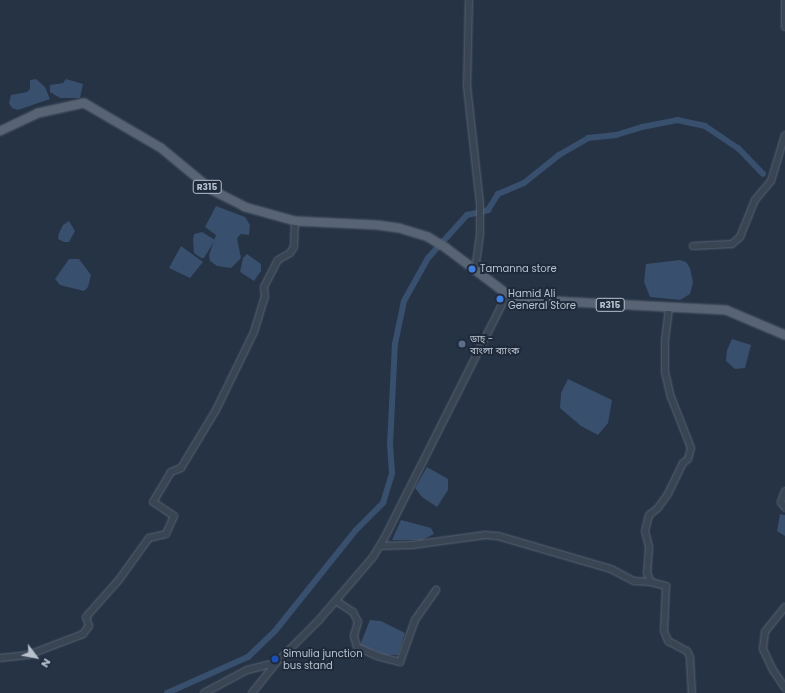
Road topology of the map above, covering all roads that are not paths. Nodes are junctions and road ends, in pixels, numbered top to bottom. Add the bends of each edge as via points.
1 (469, 0) edge
2 (785, 0) edge
3 (785, 27) edge
4 (0, 131) edge
5 (785, 135) edge
6 (295, 221) junction
7 (693, 246) dead end
8 (475, 270) junction
9 (507, 294) junction
10 (669, 308) junction
11 (785, 335) edge
12 (785, 491) edge
13 (785, 508) edge
14 (380, 546) junction
15 (651, 582) junction
16 (436, 590) dead end
17 (336, 601) junction
18 (785, 607) edge
19 (0, 658) edge
20 (276, 663) junction
21 (785, 688) edge
22 (204, 693) edge
23 (252, 693) edge
24 (692, 693) edge

1 - 8 street via 467,86 480,204 480,235
2 - 3 street
4 - 6 main road, R315 via 38,113 84,103 161,148 212,190 245,207
5 - 7 street via 770,181 755,200 740,237 732,244
6 - 8 main road, R315 via 399,228 428,237
6 - 19 street via 294,246 290,253 278,260 264,287 265,296 254,332 216,410 181,468 171,472 153,502 174,516 166,534 149,538 110,591 86,617 89,626 83,634 28,655
8 - 9 main road, R315
9 - 10 main road, R315 via 533,300
9 - 14 street
10 - 11 main road, R315 via 726,310
10 - 15 street via 665,372 671,396 691,448 688,459 683,463 668,494 649,515 645,531 649,547 647,572
12 - 13 street via 781,502
14 - 15 street via 412,545 485,535 498,536 611,569 634,581
14 - 17 street
15 - 24 street via 666,586 664,631 668,641 687,651 690,657
16 - 17 street via 415,620 400,662 357,647 354,636 358,622 353,612
17 - 20 street
18 - 21 street via 765,632 763,640 763,649
20 - 22 street via 247,670
20 - 23 street

